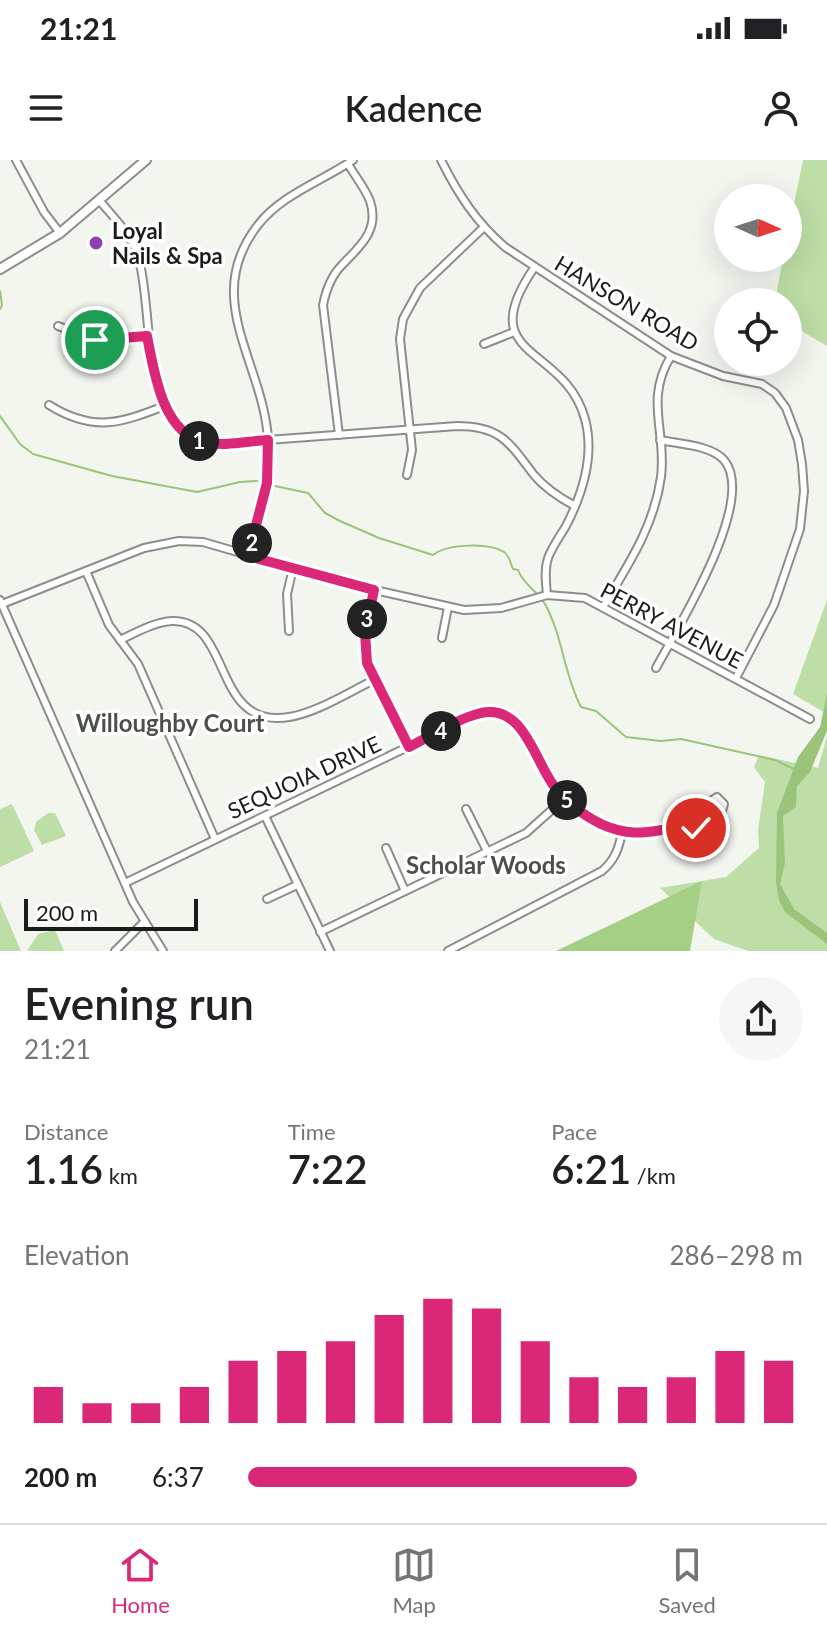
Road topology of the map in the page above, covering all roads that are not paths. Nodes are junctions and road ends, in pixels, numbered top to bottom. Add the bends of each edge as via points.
1 (16, 160) edge
2 (146, 160) edge
3 (441, 160) edge
4 (350, 162) edge
5 (99, 200) junction
6 (483, 228) junction
7 (60, 233) junction
8 (534, 268) junction
9 (0, 269) edge
10 (58, 326) dead end
11 (514, 332) junction
12 (147, 336) junction
13 (484, 344) dead end
14 (671, 356) junction
15 (49, 405) dead end
16 (167, 405) junction
17 (410, 430) junction
18 (339, 435) junction
19 (268, 440) junction
20 (660, 440) junction
21 (407, 475) dead end
22 (575, 506) junction
23 (248, 556) junction
24 (293, 568) junction
25 (86, 571) junction
26 (374, 590) junction
27 (547, 595) junction
28 (1, 602) edge
29 (448, 607) junction
30 (603, 607) junction
31 (289, 631) dead end
32 (442, 638) dead end
33 (120, 640) junction
34 (669, 643) junction
35 (656, 668) dead end
36 (736, 678) junction
37 (374, 680) junction
38 (810, 719) dead end
39 (409, 747) junction
40 (565, 798) junction
41 (466, 809) dead end
42 (265, 816) junction
43 (687, 825) junction
44 (622, 832) junction
45 (215, 839) junction
46 (386, 848) dead end
47 (487, 851) junction
48 (125, 883) junction
49 (297, 885) junction
50 (405, 891) junction
51 (267, 899) dead end
52 (144, 922) junction
53 (320, 932) junction
54 (115, 951) edge
55 (163, 951) edge
56 (330, 951) edge
57 (448, 951) edge

1 - 7 street
2 - 5 main road
3 - 6 street, HANSON ROAD
4 - 18 street via 372,216 368,237 335,275 323,305
4 - 19 street via 272,210 239,258 233,289 236,322
5 - 7 main road
5 - 12 street via 134,246
6 - 8 street, HANSON ROAD
6 - 17 street via 420,288 403,319 400,339
7 - 9 main road
8 - 11 street via 515,297
8 - 14 street, HANSON ROAD
10 - 12 street via 95,340
11 - 13 street
11 - 22 street via 567,383 585,417 588,461
12 - 16 street
14 - 20 street via 657,389
14 - 36 street, HANSON ROAD via 768,388 786,408 798,440 804,491 800,529 774,605
15 - 16 street via 70,417 104,424
16 - 19 street via 192,439
17 - 18 street
17 - 21 street
17 - 22 street via 465,426 496,434 547,487
18 - 19 street
19 - 23 street via 267,483
20 - 30 street via 661,474 649,526
20 - 34 street via 715,453 725,462 731,484 714,560
22 - 27 street via 548,560
23 - 24 street, PERRY AVENUE
23 - 25 street, PERRY AVENUE via 203,542 179,541 144,548
24 - 26 street, PERRY AVENUE
24 - 31 street via 287,594
25 - 28 street, PERRY AVENUE
25 - 33 street
26 - 29 street, PERRY AVENUE
26 - 37 street via 364,646
27 - 29 street, PERRY AVENUE via 489,610
27 - 30 street, PERRY AVENUE via 585,598
28 - 48 street
29 - 32 street
30 - 34 street, PERRY AVENUE
33 - 37 street via 167,621 195,627 206,637 232,692 267,716 293,717
33 - 45 street via 138,664
34 - 35 street
34 - 36 street, PERRY AVENUE
36 - 38 street, PERRY AVENUE
37 - 39 street
39 - 40 street, SEQUOIA DRIVE via 481,713 506,716 520,728
39 - 42 street, SEQUOIA DRIVE
40 - 44 street, SEQUOIA DRIVE
40 - 47 street via 530,830
41 - 47 street
42 - 45 street, SEQUOIA DRIVE
42 - 49 street
43 - 43 street, SEQUOIA DRIVE via 702,826 722,811 723,801 713,798 690,814
43 - 44 street, SEQUOIA DRIVE via 655,833
44 - 57 street via 618,850 602,871
45 - 48 street, SEQUOIA DRIVE
46 - 50 street
47 - 50 street
48 - 52 street
49 - 51 street
49 - 53 street
50 - 53 street
52 - 54 street
52 - 55 street
53 - 56 street

